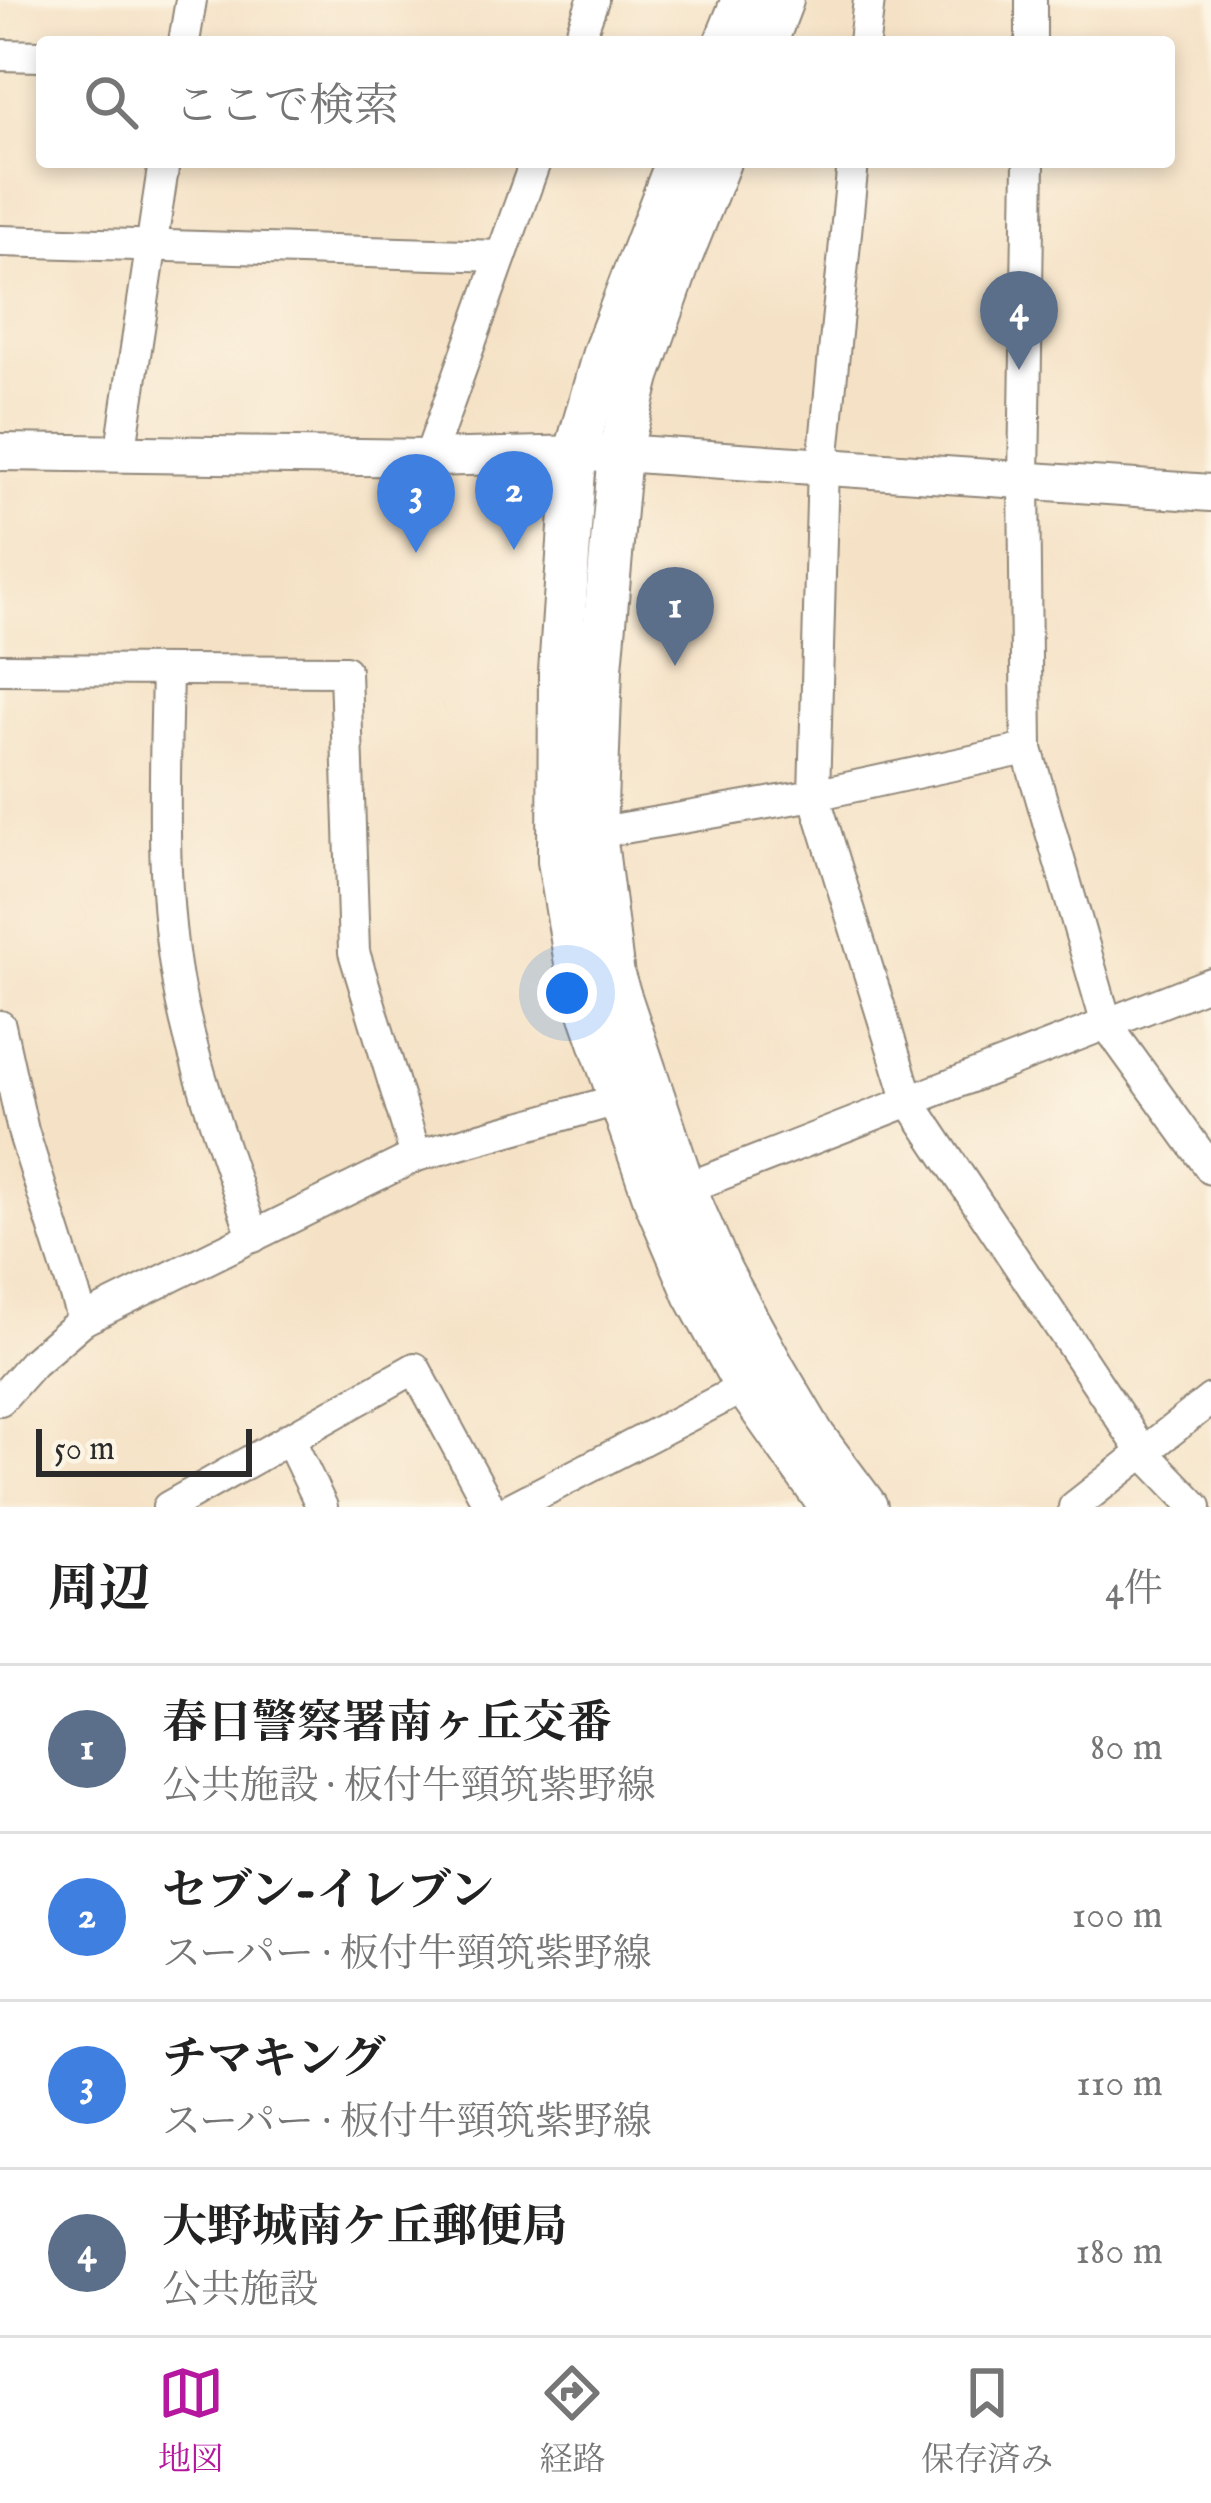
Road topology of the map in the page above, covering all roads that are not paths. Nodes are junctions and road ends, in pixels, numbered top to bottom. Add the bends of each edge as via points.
1 (191, 0) edge
2 (592, 0) edge
3 (743, 0) edge
4 (782, 0) edge
5 (868, 0) edge
6 (1031, 0) edge
7 (185, 36) edge
8 (580, 36) edge
9 (728, 36) edge
10 (768, 36) edge
11 (865, 36) edge
12 (1030, 36) edge
13 (0, 55) edge
14 (36, 56) edge
15 (163, 168) edge
16 (533, 168) edge
17 (675, 168) edge
18 (717, 168) edge
19 (852, 168) edge
20 (1029, 168) edge
21 (0, 241) edge
22 (149, 245) junction
23 (501, 256) junction
24 (0, 452) edge
25 (620, 453) junction
26 (120, 455) junction
27 (575, 456) junction
28 (429, 458) junction
29 (824, 464) junction
30 (1024, 479) junction
31 (1211, 493) edge
32 (0, 669) edge
33 (167, 670) junction
34 (1027, 749) junction
35 (814, 795) junction
36 (577, 831) junction
37 (1211, 983) edge
38 (1107, 1025) junction
39 (0, 1026) edge
40 (635, 1092) junction
41 (908, 1099) junction
42 (11, 1131) edge
43 (416, 1156) junction
44 (1211, 1169) edge
45 (670, 1195) junction
46 (253, 1237) junction
47 (83, 1320) junction
48 (761, 1379) junction
49 (1211, 1399) edge
50 (0, 1400) edge
51 (290, 1438) junction
52 (1143, 1452) junction
53 (171, 1505) edge
54 (322, 1507) edge
55 (490, 1507) edge
56 (513, 1507) edge
57 (831, 1507) edge
58 (866, 1507) edge
59 (1074, 1507) edge
60 (1196, 1507) edge

1 - 7 street
2 - 8 street
3 - 9 main road
4 - 10 main road
5 - 11 street
6 - 12 street
13 - 14 street
15 - 22 street
16 - 23 street
17 - 27 main road via 604,353
18 - 25 main road via 646,356
19 - 29 street
20 - 30 street
21 - 22 street
22 - 23 street
22 - 26 street
23 - 28 street
24 - 26 street
25 - 27 street
25 - 29 street
25 - 36 main road via 602,668
26 - 28 street
27 - 28 street
27 - 36 main road via 560,672
29 - 30 street
29 - 35 street
30 - 31 street
30 - 34 street
32 - 33 street
33 - 43 street via 345,671 354,952
33 - 46 street via 165,832 181,994
34 - 35 street
34 - 38 street
35 - 36 street
35 - 41 street
36 - 40 main road
37 - 38 street
38 - 41 street
38 - 44 street
39 - 42 street
40 - 43 street
40 - 45 main road
41 - 45 street
41 - 52 street
42 - 47 street
43 - 46 street
45 - 48 main road via 721,1272
46 - 47 street
47 - 50 street
48 - 56 street
48 - 57 main road
48 - 58 main road
49 - 52 street
51 - 53 street
51 - 54 street
51 - 55 street via 415,1368
52 - 59 street
52 - 60 street

